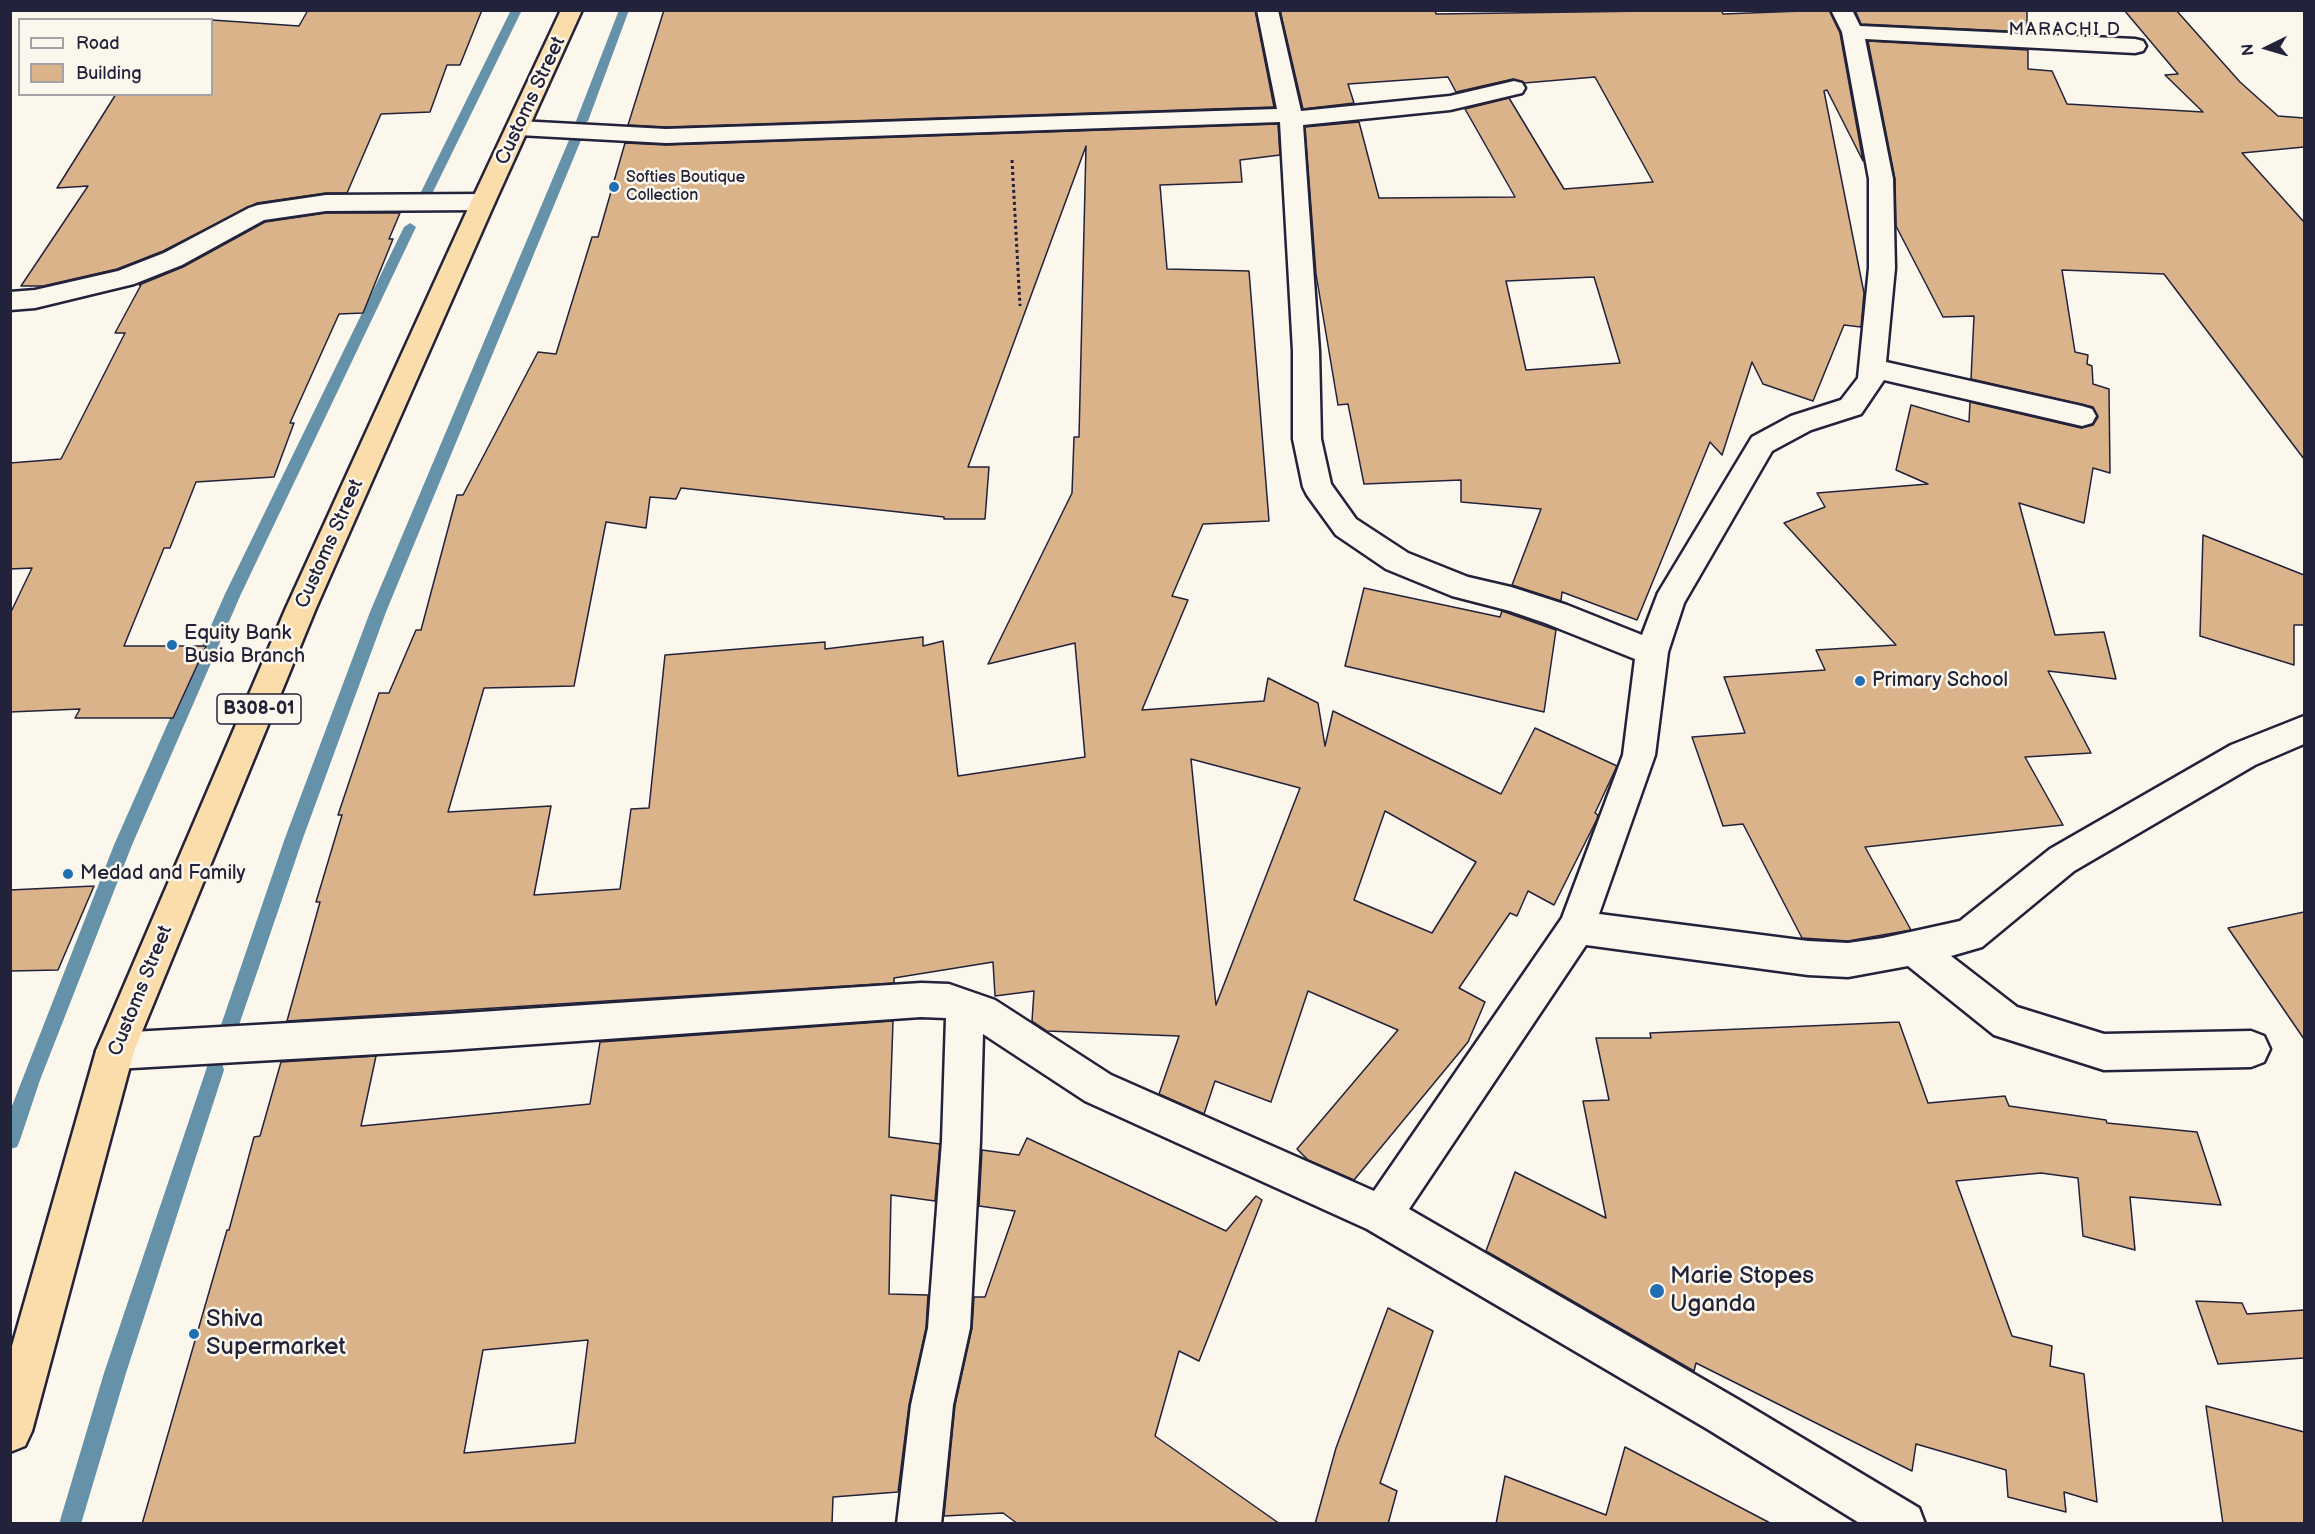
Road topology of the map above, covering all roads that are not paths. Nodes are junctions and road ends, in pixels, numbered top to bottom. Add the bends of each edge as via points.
1 (572, 10) edge
2 (1267, 10) edge
3 (1847, 21) edge
4 (2135, 46) dead end
5 (1514, 88) dead end
6 (1291, 117) junction
7 (519, 128) junction
8 (483, 202) junction
9 (10, 302) edge
10 (1872, 368) junction
11 (2082, 416) dead end
12 (1652, 652) junction
13 (2304, 730) edge
14 (1577, 927) junction
15 (1913, 948) junction
16 (964, 1006) junction
17 (2251, 1049) dead end
18 (115, 1051) junction
19 (1381, 1215) junction
20 (10, 1431) edge
21 (919, 1524) edge
22 (1903, 1524) edge

1 - 7 highway, Customs Street / B308-01
2 - 6 street
3 - 4 street
3 - 10 street via 1881,179 1882,268
5 - 6 street via 1450,103
6 - 7 street via 666,136
6 - 12 street via 1307,439 1317,487 1346,527 1397,561 1463,588 1556,614
7 - 8 highway, Customs Street / B308-01
8 - 9 street via 326,203 258,213 173,259 125,278
8 - 18 highway, Customs Street / B308-01 via 301,609
10 - 11 street
10 - 12 street via 1871,379 1851,407 1801,423 1761,444 1669,601
12 - 14 street via 1639,754
13 - 15 street via 2243,755 2062,860 1969,935
14 - 15 street via 1808,958 1848,960
14 - 19 street
15 - 17 street via 2007,1022 2104,1052
16 - 18 street via 921,1000
16 - 19 street via 982,1012 1098,1088
16 - 21 street via 961,1141 949,1328 932,1406
18 - 20 highway, Customs Street / B308-01
19 - 22 street

